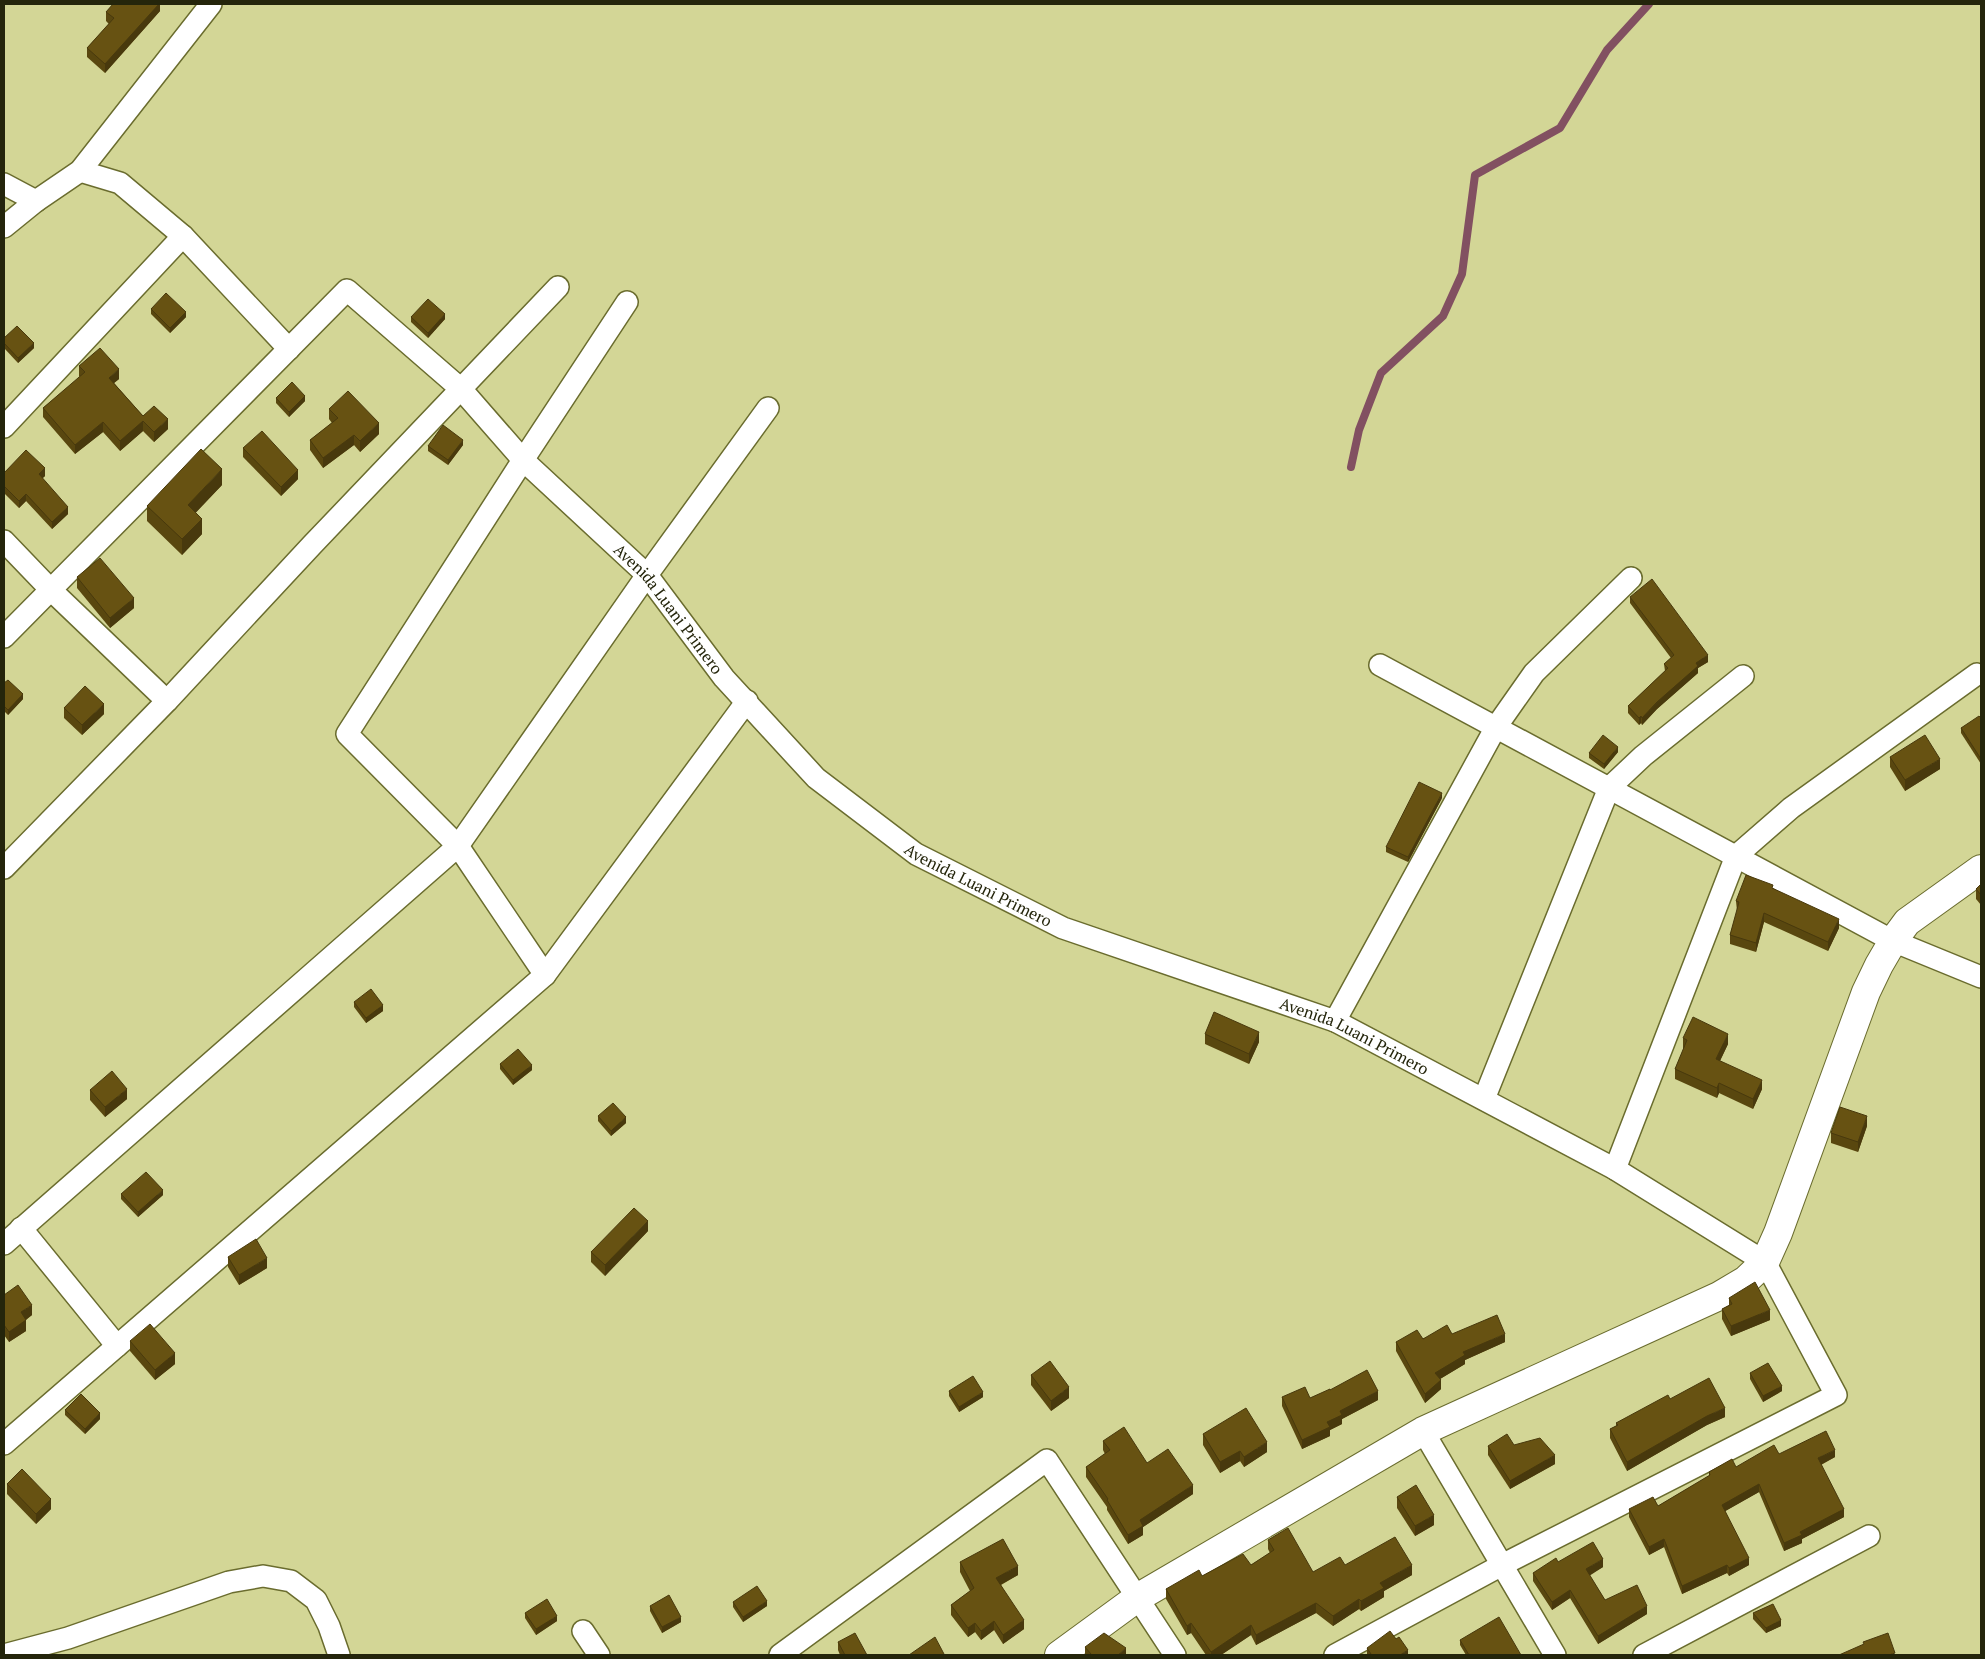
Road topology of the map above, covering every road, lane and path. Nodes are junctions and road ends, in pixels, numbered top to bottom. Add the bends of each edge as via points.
1 (211, 4) edge
2 (80, 171) junction
3 (4, 184) edge
4 (36, 201) junction
5 (4, 227) edge
6 (183, 236) junction
7 (558, 287) dead end
8 (627, 302) dead end
9 (289, 349) junction
10 (461, 389) junction
11 (768, 408) dead end
12 (4, 427) edge
13 (522, 460) junction
14 (4, 541) edge
15 (647, 575) junction
16 (1631, 578) dead end
17 (51, 590) junction
18 (4, 637) edge
19 (1380, 665) dead end
20 (1977, 674) dead end
21 (1743, 676) dead end
22 (167, 701) junction
23 (747, 701) junction
24 (1496, 727) junction
25 (1609, 788) junction
26 (458, 846) junction
27 (1736, 856) junction
28 (4, 868) edge
29 (1981, 869) edge
30 (1893, 940) junction
31 (545, 975) junction
32 (1981, 977) edge
33 (1335, 1021) junction
34 (1484, 1099) junction
35 (1615, 1169) junction
36 (22, 1228) junction
37 (4, 1244) edge
38 (1765, 1262) junction
39 (116, 1346) junction
40 (1423, 1431) junction
41 (4, 1444) edge
42 (1869, 1536) dead end
43 (1502, 1565) junction
44 (1136, 1598) junction
45 (583, 1631) dead end
46 (4, 1655) edge
47 (339, 1655) edge
48 (599, 1655) edge
49 (780, 1655) edge
50 (1059, 1655) edge
51 (1176, 1655) edge
52 (1334, 1655) edge
53 (1555, 1655) edge
54 (1644, 1655) edge

1 - 2 street
2 - 4 street
2 - 6 street via 120,183
3 - 4 street
4 - 5 street
6 - 9 street
6 - 12 street
7 - 10 street
8 - 13 street
9 - 10 street, Avenida Luani Primero via 347,290
9 - 17 street
10 - 13 street, Avenida Luani Primero
10 - 22 street
11 - 15 street
13 - 15 street, Avenida Luani Primero
13 - 26 street via 347,734
14 - 17 street
15 - 23 street, Avenida Luani Primero via 724,678
15 - 26 street
16 - 24 street via 1534,673
17 - 18 street
17 - 22 street
19 - 24 street
20 - 27 street via 1791,808
21 - 25 street via 1643,756
22 - 28 street
23 - 31 street
23 - 33 street, Avenida Luani Primero via 816,778 916,854 1063,928
24 - 25 street
24 - 33 street
25 - 27 street
25 - 34 street
26 - 31 street
26 - 36 street
27 - 30 street
27 - 35 street
29 - 30 street via 1907,922
30 - 32 street
30 - 38 street via 1866,992
31 - 39 street
33 - 34 street, Avenida Luani Primero
34 - 35 street, Avenida Luani Primero
35 - 38 street, Avenida Luani Primero
36 - 37 street
36 - 39 street
38 - 40 street via 1746,1280 1719,1296
38 - 43 street via 1836,1395
39 - 41 street
40 - 43 street
40 - 44 street
42 - 54 street
43 - 52 street
43 - 53 street
44 - 49 street via 1047,1460
44 - 50 street
44 - 51 street
45 - 48 street
46 - 47 street via 68,1638 229,1582 262,1576 291,1581 316,1600

